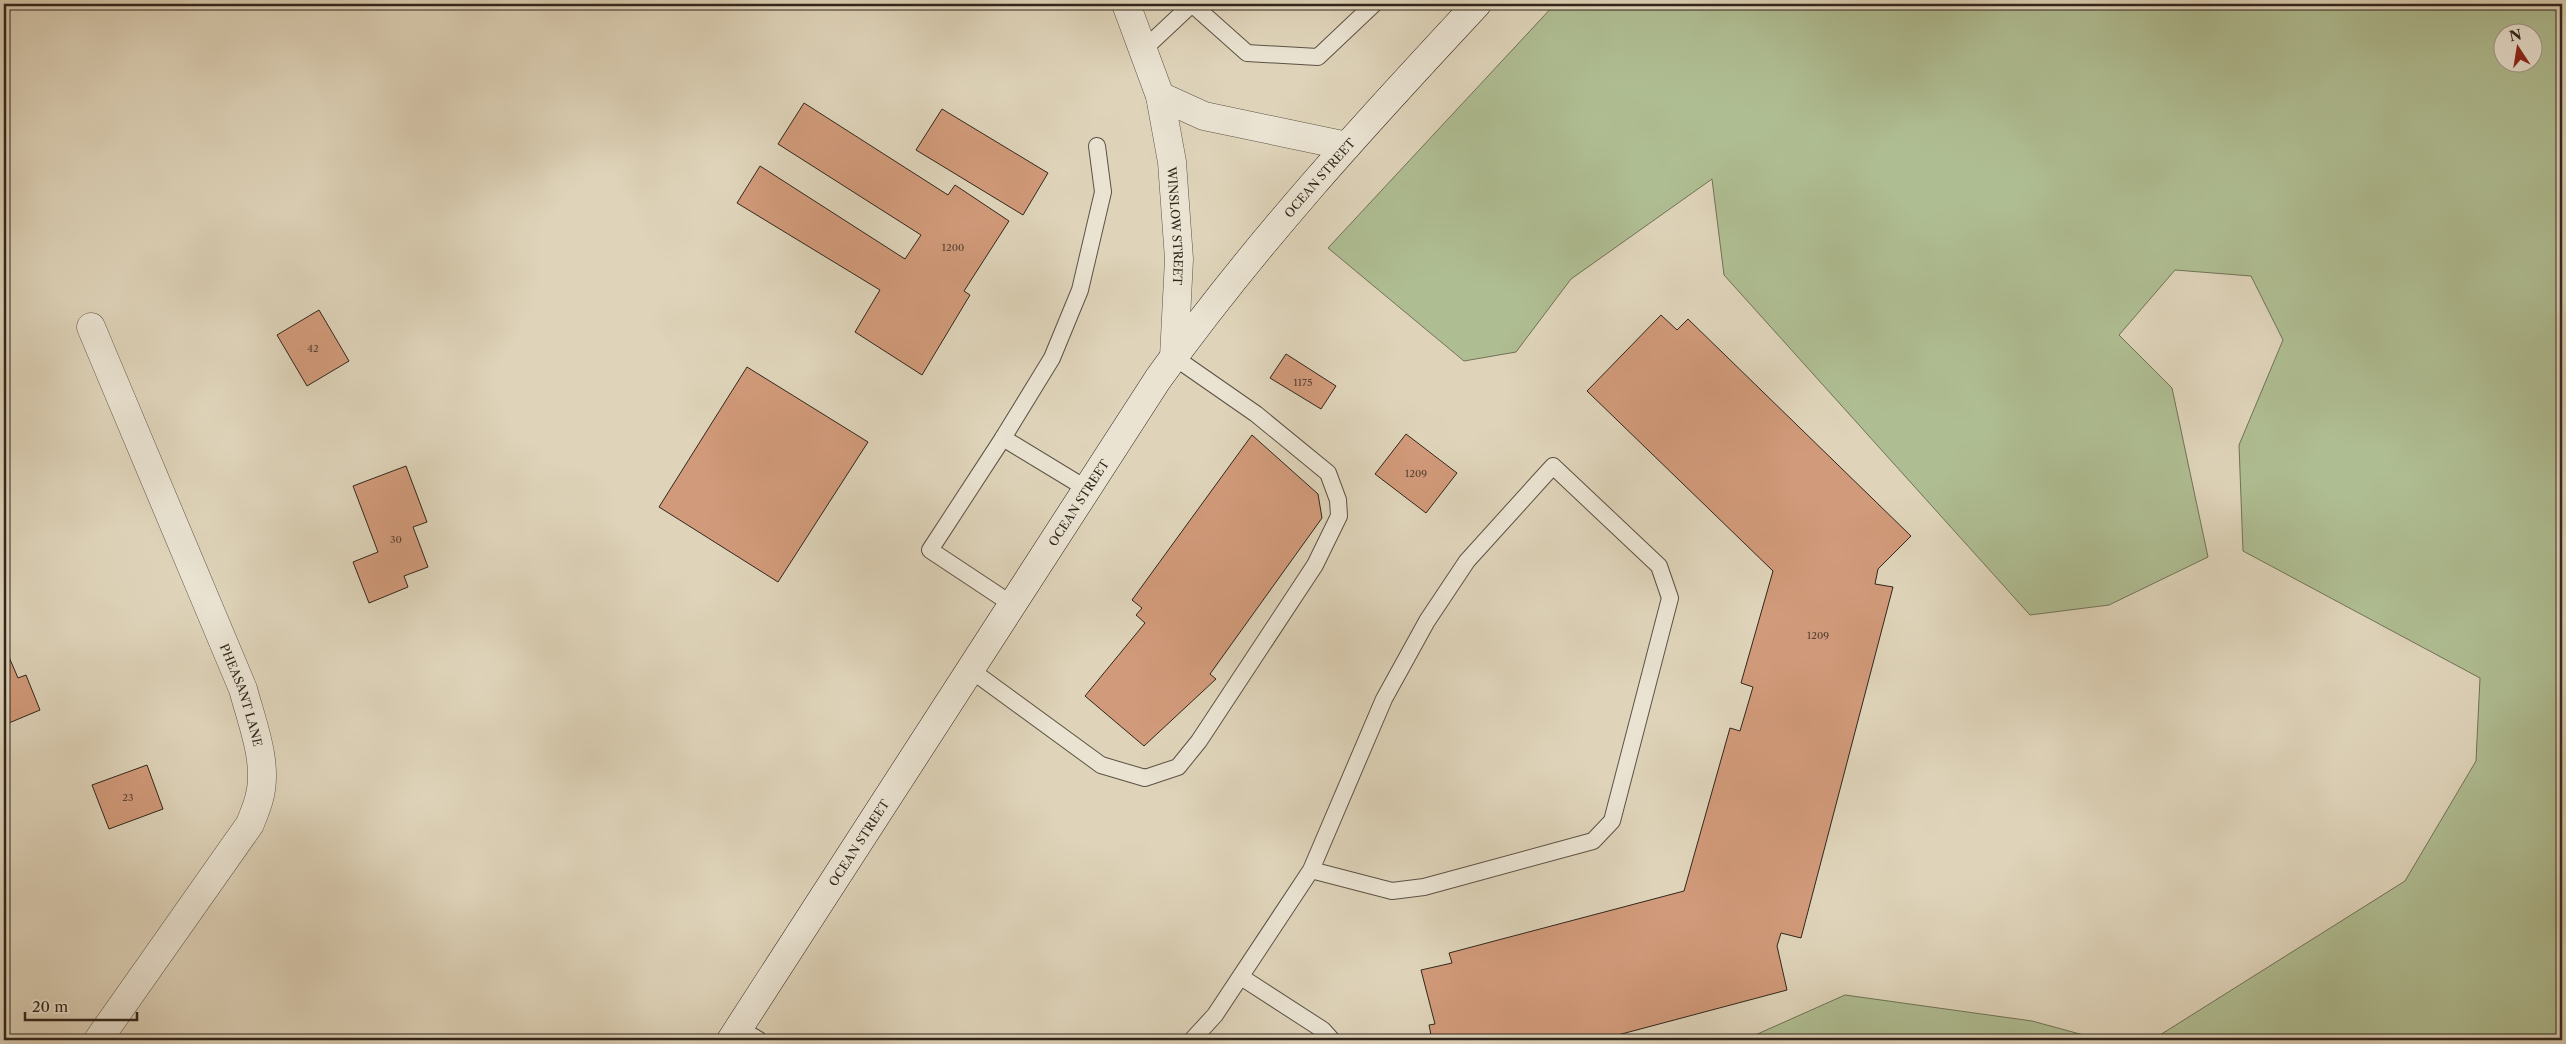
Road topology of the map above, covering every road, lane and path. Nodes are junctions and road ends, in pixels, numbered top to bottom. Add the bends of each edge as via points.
1 (1126, 4) edge
2 (1192, 4) edge
3 (1374, 4) edge
4 (1477, 4) edge
5 (1143, 50) junction
6 (1160, 96) junction
7 (1097, 146) dead end
8 (1347, 146) junction
9 (91, 327) dead end
10 (1174, 356) junction
11 (1003, 438) junction
12 (1087, 489) junction
13 (1013, 605) junction
14 (971, 670) junction
15 (1311, 870) junction
16 (1241, 976) junction
17 (743, 1036) edge
18 (98, 1040) edge
19 (1192, 1040) edge
20 (1332, 1040) edge

1 - 5 street, WINSLOW STREET
2 - 3 lane via 1247,53 1318,57
2 - 5 lane
4 - 8 street, OCEAN STREET
5 - 6 street, WINSLOW STREET
6 - 8 street via 1204,116
6 - 10 street, WINSLOW STREET via 1172,162 1178,258
7 - 11 lane via 1103,192 1080,290 1052,358
8 - 10 street, OCEAN STREET via 1224,290
9 - 18 street, PHEASANT LANE via 243,689 262,770 260,797 250,824
10 - 12 street, OCEAN STREET
10 - 14 lane via 1256,414 1328,473 1338,500 1339,516 1315,565 1199,741 1178,766 1145,778 1101,765
11 - 12 lane
11 - 13 lane via 930,550
12 - 13 street, OCEAN STREET
13 - 14 street, OCEAN STREET
14 - 17 street, OCEAN STREET
15 - 15 lane via 1392,891 1424,887 1593,841 1612,821 1670,598 1659,566 1552,466 1466,561 1427,620 1384,699
15 - 16 lane
16 - 19 lane via 1215,1015
16 - 20 lane via 1324,1030

